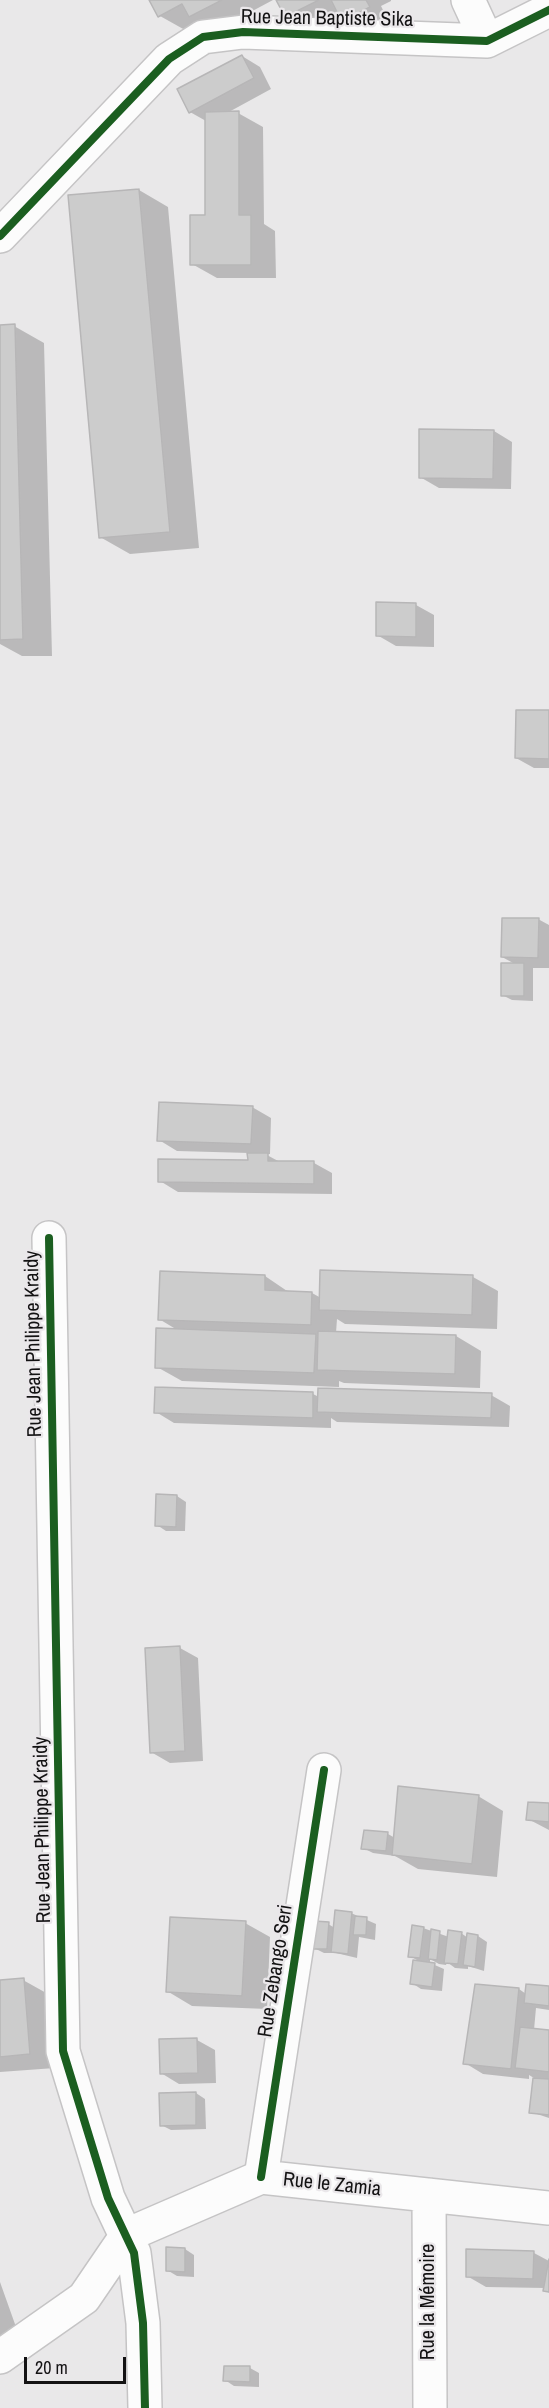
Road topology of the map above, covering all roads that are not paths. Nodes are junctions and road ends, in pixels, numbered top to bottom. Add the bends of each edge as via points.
1 (468, 0) edge
2 (549, 10) edge
3 (487, 41) junction
4 (0, 236) edge
5 (49, 1238) dead end
6 (324, 1770) dead end
7 (261, 2177) junction
8 (429, 2195) junction
9 (549, 2208) edge
10 (127, 2235) junction
11 (0, 2357) edge
12 (145, 2408) edge
13 (430, 2408) edge

1 - 3 street
2 - 3 street, Rue Jean Baptiste Sika
3 - 4 street, Rue Jean Baptiste Sika via 243,32 203,37 169,59
5 - 10 street, Rue Jean Philippe Kraidy via 63,2051 108,2198
6 - 7 street, Rue Zebango Seri
7 - 8 street, Rue le Zamia
7 - 10 street, Rue le Zamia
8 - 9 street, Rue le Zamia
8 - 13 street, Rue la Mémoire
10 - 11 street via 84,2298
10 - 12 street, Rue Jean Philippe Kraidy via 134,2253 143,2323

